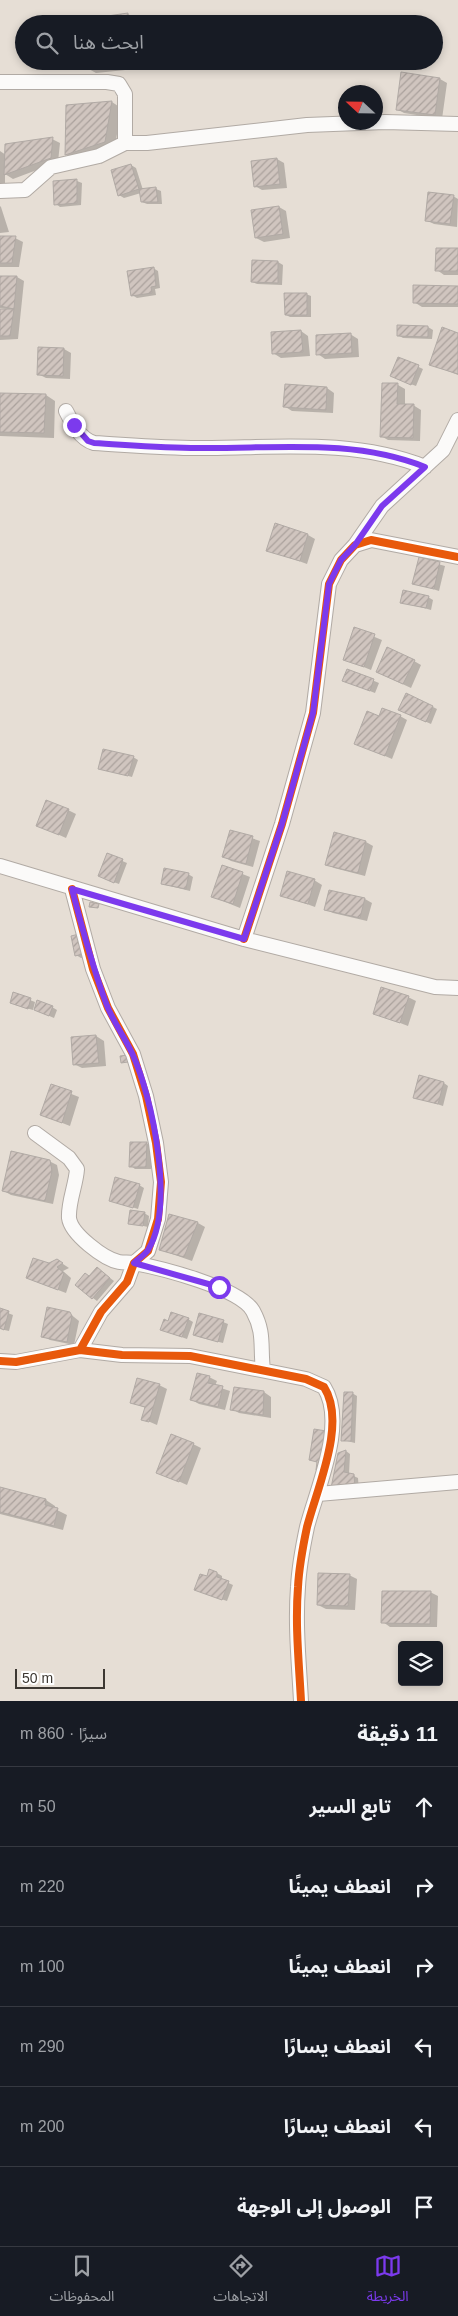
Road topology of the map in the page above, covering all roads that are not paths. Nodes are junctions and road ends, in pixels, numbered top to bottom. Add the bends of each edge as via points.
1 (0, 82) edge
2 (458, 124) edge
3 (125, 143) junction
4 (0, 191) edge
5 (66, 411) dead end
6 (458, 420) edge
7 (425, 467) junction
8 (355, 545) junction
9 (458, 557) edge
10 (0, 866) edge
11 (72, 889) junction
12 (244, 939) junction
13 (458, 988) edge
14 (35, 1133) dead end
15 (134, 1263) junction
16 (80, 1350) junction
17 (0, 1361) edge
18 (263, 1370) junction
19 (458, 1482) edge
20 (318, 1494) junction
21 (301, 1701) edge

1 - 3 street via 119,84 125,94
2 - 3 street via 307,125 174,141
3 - 4 street via 99,156 51,167 25,190
5 - 7 street via 81,435 94,443 197,448 337,447 403,458
6 - 7 street via 442,450
7 - 8 street via 382,506
8 - 9 street via 371,540
8 - 12 street via 341,560 329,584 313,713 282,824
10 - 11 street
11 - 12 street
11 - 15 street via 93,969 108,1008 133,1054 156,1143 161,1182 158,1219 148,1251
12 - 13 street via 435,987
14 - 15 street via 69,1158 77,1169 69,1218 79,1237 118,1262
15 - 16 street via 127,1282 101,1312
15 - 18 street via 219,1287 246,1301 263,1338
16 - 17 street via 16,1362
16 - 18 street via 122,1355 190,1356
18 - 20 street via 306,1379 324,1387 329,1394 332,1413 330,1439
19 - 20 street
20 - 21 street via 307,1527 298,1586

